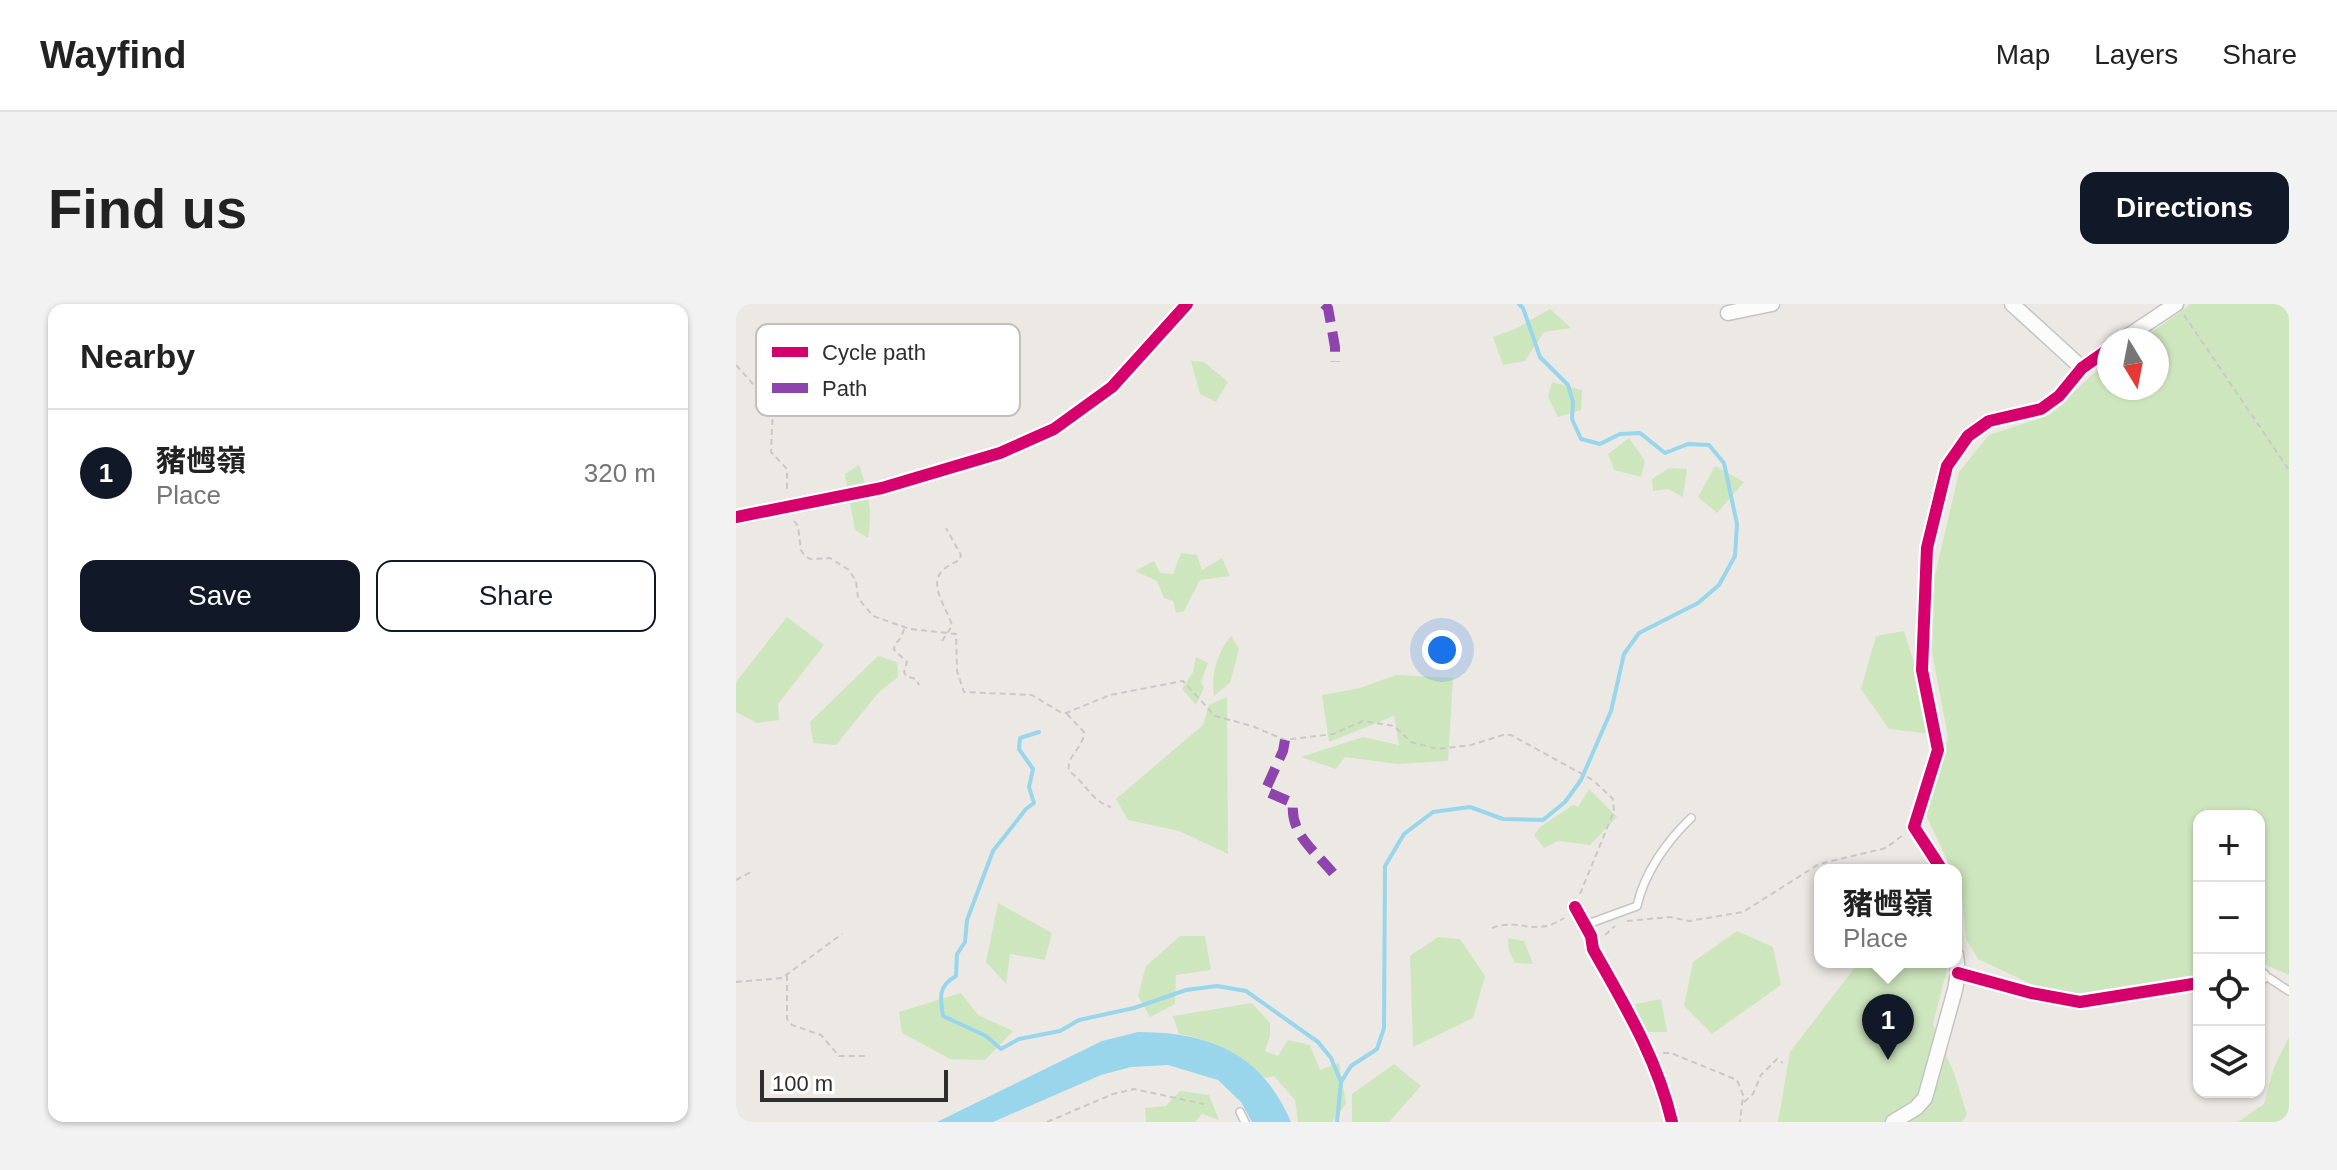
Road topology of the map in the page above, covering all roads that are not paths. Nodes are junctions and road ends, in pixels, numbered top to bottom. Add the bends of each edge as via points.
1 (1187, 304) edge
2 (1772, 304) edge
3 (2012, 304) edge
4 (2176, 304) edge
5 (1728, 313) dead end
6 (2140, 328) edge
7 (2097, 357) edge
8 (2082, 368) junction
9 (736, 517) edge
10 (1691, 818) dead end
11 (1938, 864) edge
12 (1575, 907) road end
13 (1588, 931) junction
14 (1957, 968) edge
15 (1958, 973) junction
16 (2265, 978) edge
17 (2193, 984) edge
18 (2289, 991) edge
19 (1240, 1112) dead end
20 (1245, 1122) edge
21 (1672, 1122) edge
22 (1893, 1122) edge

1 - 9 street via 1112,387 1054,429 1000,453 894,484
2 - 5 street
3 - 8 street
4 - 6 street
7 - 8 street
8 - 11 street via 2041,409 1989,421 1968,436 1947,466 1927,548 1922,670 1938,750 1914,827
10 - 13 lane via 1672,836 1640,890 1637,906
12 - 13 street
13 - 21 street via 1641,1033
14 - 15 street
15 - 17 street via 2080,1002
15 - 22 street via 1925,1098
16 - 18 lane
19 - 20 lane

